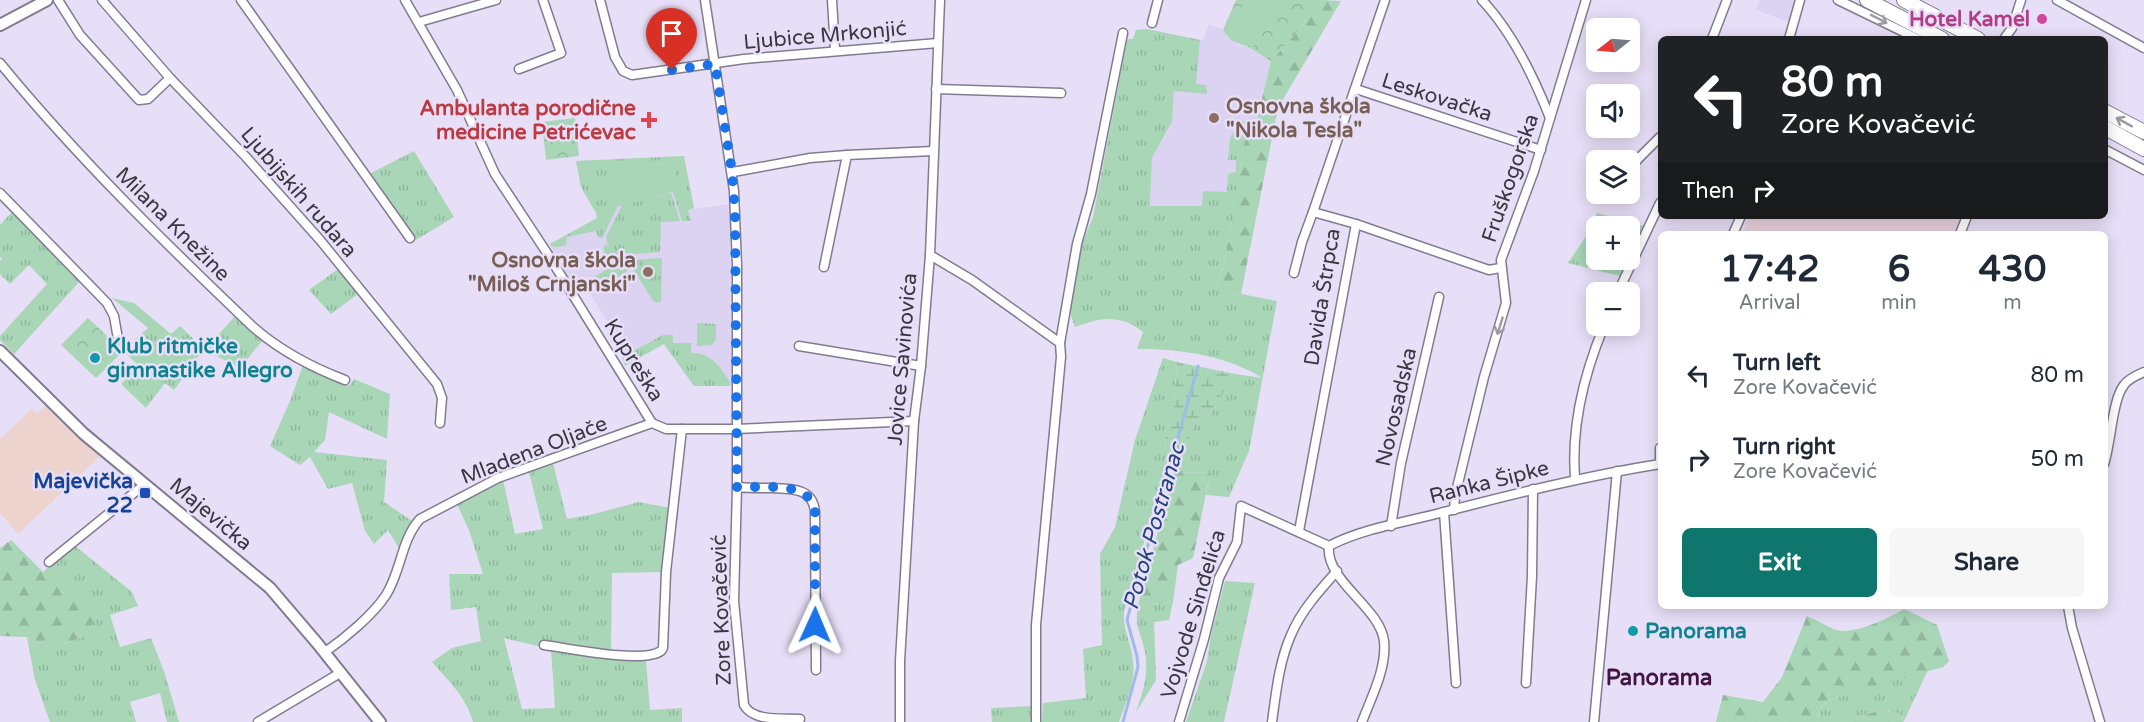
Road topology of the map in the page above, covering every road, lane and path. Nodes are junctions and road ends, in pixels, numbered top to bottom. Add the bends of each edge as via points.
1 (47, 0) edge
2 (58, 0) edge
3 (102, 0) edge
4 (241, 0) edge
5 (405, 0) edge
6 (496, 0) edge
7 (543, 0) edge
8 (600, 0) edge
9 (705, 0) edge
10 (831, 0) edge
11 (940, 0) edge
12 (1158, 0) edge
13 (1385, 0) edge
14 (1482, 0) edge
15 (1586, 0) edge
16 (1727, 0) edge
17 (1800, 0) edge
18 (1838, 0) edge
19 (1867, 0) edge
20 (1904, 0) edge
21 (2021, 0) edge
22 (2057, 0) edge
23 (419, 22) junction
24 (1152, 23) dead end
25 (0, 25) edge
26 (2012, 28) junction
27 (1123, 33) dead end
28 (1713, 36) edge
29 (1790, 36) edge
30 (1912, 36) edge
31 (1936, 36) edge
32 (1972, 36) edge
33 (2006, 36) edge
34 (2011, 36) edge
35 (938, 43) junction
36 (2144, 48) edge
37 (835, 50) junction
38 (0, 63) edge
39 (715, 64) junction
40 (519, 69) dead end
41 (170, 78) junction
42 (936, 89) junction
43 (1356, 89) junction
44 (1061, 93) dead end
45 (2108, 113) edge
46 (1550, 118) junction
47 (2108, 129) edge
48 (2144, 132) edge
49 (1658, 139) edge
50 (2144, 148) edge
51 (1541, 150) junction
52 (933, 151) junction
53 (2108, 151) edge
54 (847, 155) junction
55 (1640, 157) edge
56 (2144, 170) edge
57 (732, 172) junction
58 (0, 193) edge
59 (1658, 207) edge
60 (1313, 212) junction
61 (1356, 224) junction
62 (410, 238) dead end
63 (930, 255) junction
64 (824, 267) dead end
65 (1500, 268) junction
66 (1294, 273) dead end
67 (1622, 282) edge
68 (1439, 297) dead end
69 (1600, 336) edge
70 (118, 339) dead end
71 (1060, 342) junction
72 (799, 346) dead end
73 (0, 351) edge
74 (921, 366) junction
75 (2144, 372) edge
76 (345, 381) dead end
77 (914, 421) junction
78 (440, 423) dead end
79 (652, 423) junction
80 (682, 429) junction
81 (736, 429) junction
82 (2108, 446) edge
83 (1658, 463) edge
84 (1617, 471) junction
85 (1575, 479) junction
86 (145, 484) junction
87 (737, 487) junction
88 (1533, 489) junction
89 (1454, 510) junction
90 (1444, 512) junction
91 (1391, 526) junction
92 (1299, 531) junction
93 (1329, 546) junction
94 (49, 562) dead end
95 (1337, 571) junction
96 (2069, 609) edge
97 (544, 645) dead end
98 (325, 652) junction
99 (816, 670) dead end
100 (340, 673) junction
101 (1456, 683) dead end
102 (1526, 683) dead end
103 (800, 719) dead end
104 (258, 722) edge
105 (380, 722) edge
106 (900, 722) edge
107 (1036, 722) edge
108 (1179, 722) edge
109 (1272, 722) edge
110 (1362, 722) edge
111 (1594, 722) edge
112 (2100, 722) edge

1 - 25 street
2 - 41 street via 80,35 139,100 148,99
3 - 41 street, Ljubijskih rudara
4 - 62 street
5 - 23 street, Kupreška
6 - 23 street
7 - 40 street via 561,53
8 - 39 street, Ljubice Mrkonjić via 615,57 628,74
9 - 39 street, Zore Kovačević
10 - 37 street
11 - 35 street, Jovice Savinovića
12 - 24 street
13 - 43 street, Davida Štrpca
14 - 46 street via 1512,41
15 - 46 street, Fruškogorska
16 - 28 street
17 - 29 street
18 -> 30 street
19 - 31 main road
20 - 32 main road
21 - 26 street
22 - 36 street
23 - 79 street, Kupreška via 457,90 495,174
26 - 33 street
26 - 34 street
27 - 71 street
35 - 37 street, Ljubice Mrkonjić
35 - 42 street, Jovice Savinovića
37 - 39 street, Ljubice Mrkonjić
38 - 76 street, Milana Knežine via 96,172 266,339
39 - 57 street, Zore Kovačević
41 - 78 street, Ljubijskih rudara via 320,240 437,384 442,398
42 - 44 street
42 - 52 street, Jovice Savinovića
43 - 51 street, Leskovačka
43 - 60 street, Davida Štrpca
48 -> 45 main road
46 - 51 street, Fruškogorska
47 - 50 main road
49 - 55 street
51 - 65 street, Fruškogorska
52 - 54 street
52 - 63 street, Jovice Savinovića
53 - 56 street
54 - 57 street
54 - 64 street
57 - 81 street, Zore Kovačević via 737,265
58 - 70 street via 107,303
59 - 67 street
60 - 61 street, Davida Štrpca
60 - 66 street
61 - 65 street via 1489,270
61 - 92 street, Davida Štrpca
63 - 71 street
63 - 74 street, Jovice Savinovića
65 -> 89 street, Fruškogorska via 1506,303 1484,377
68 - 91 street, Novosadska via 1401,463
69 - 85 street via 1579,406
71 - 107 street via 1036,625
72 - 74 street
73 - 86 street, Majevička via 84,434
74 - 77 street, Jovice Savinovića
75 - 82 street via 2130,379 2120,391
77 - 81 street
77 - 106 street, Jovice Savinovića
79 - 80 street, Kupreška via 666,429
79 - 98 street, Mladena Oljače via 498,478 420,519 411,530 387,594
80 - 81 street, Kupreška
80 - 97 street via 668,546 663,648 647,656
81 - 87 street, Zore Kovačević
83 - 84 street, Ranka Šipke
84 - 85 street, Ranka Šipke
84 - 111 street
85 - 88 street, Ranka Šipke
86 - 94 street
86 - 98 street, Majevička via 270,588
87 - 99 street via 794,489 804,492 812,501
87 - 103 street, Zore Kovačević via 734,600 744,705 756,717
88 - 89 street, Ranka Šipke
88 - 102 street
89 - 90 street, Ranka Šipke
90 - 91 street, Ranka Šipke
90 - 101 street
91 - 93 street, Ranka Šipke
92 - 93 street, Vojvode Sinđelića
92 - 108 street, Vojvode Sinđelića via 1241,506 1237,542 1215,590
93 - 95 street via 1330,560
95 - 109 street via 1291,635 1282,662
95 - 110 street via 1375,619 1384,641 1379,675
96 - 112 street
98 - 100 street, Majevička
100 - 104 street
100 - 105 street, Majevička

